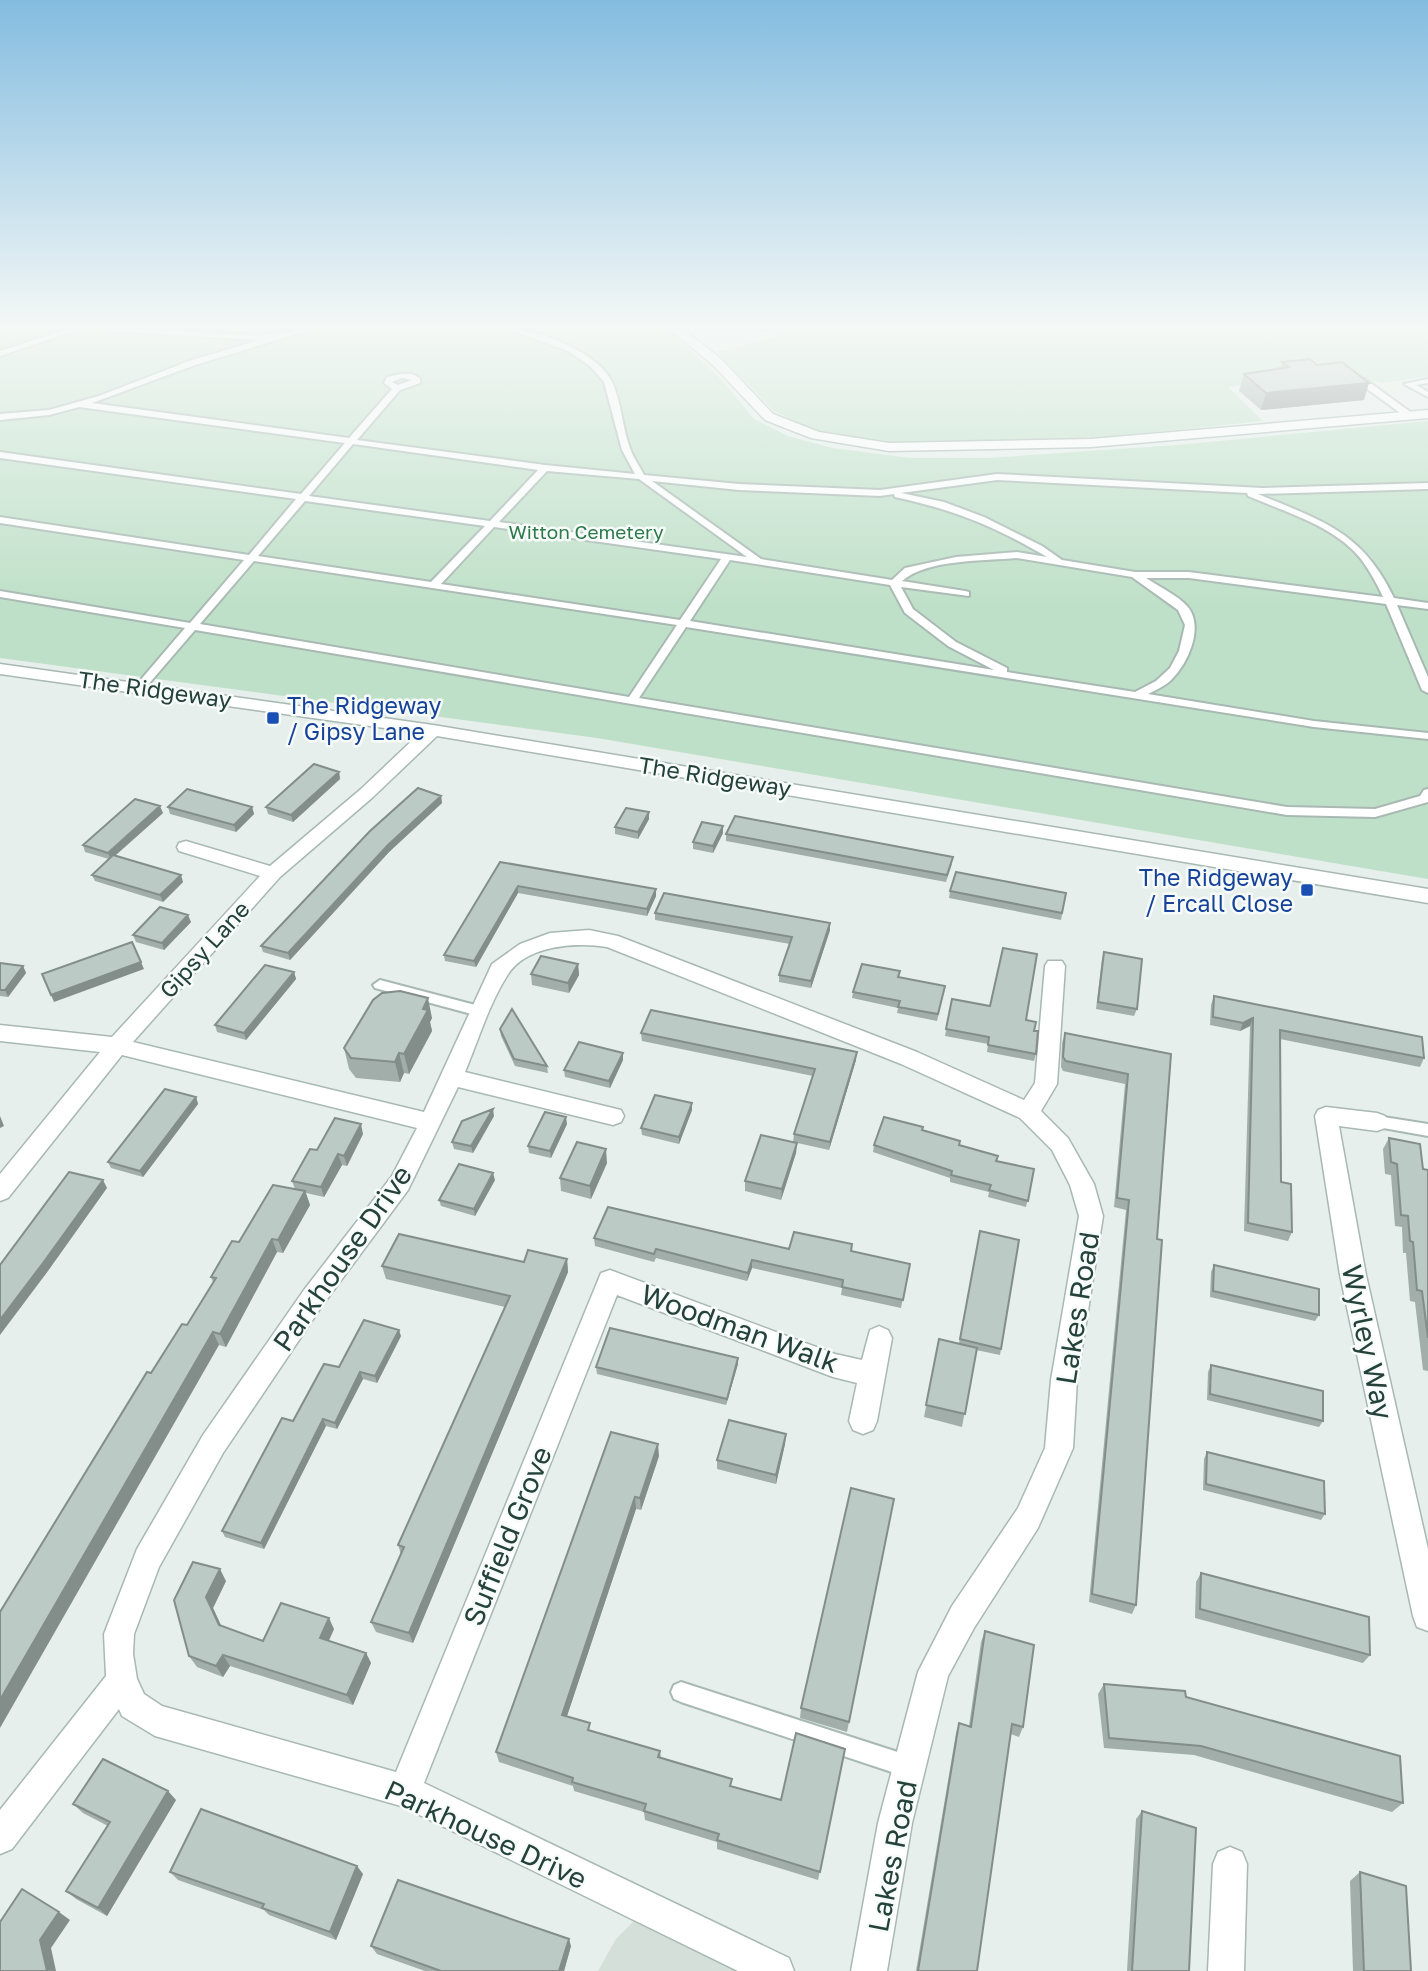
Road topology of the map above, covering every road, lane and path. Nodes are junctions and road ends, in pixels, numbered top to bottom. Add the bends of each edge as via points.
1 (201, 421) edge
2 (369, 421) edge
3 (618, 421) edge
4 (779, 421) edge
5 (1351, 421) edge
6 (351, 442) junction
7 (0, 455) edge
8 (545, 468) junction
9 (641, 477) junction
10 (1428, 486) edge
11 (1240, 489) junction
12 (880, 493) junction
13 (304, 497) junction
14 (0, 520) edge
15 (490, 525) junction
16 (727, 557) junction
17 (251, 558) junction
18 (760, 562) junction
19 (1065, 564) junction
20 (1135, 575) junction
21 (894, 583) junction
22 (433, 586) junction
23 (0, 594) edge
24 (965, 594) dead end
25 (1388, 602) junction
26 (1428, 607) edge
27 (682, 623) junction
28 (191, 625) junction
29 (0, 669) edge
30 (1016, 677) junction
31 (142, 685) junction
32 (1428, 690) edge
33 (1135, 696) junction
34 (632, 701) junction
35 (433, 730) junction
36 (1428, 736) edge
37 (1428, 793) edge
38 (186, 847) dead end
39 (273, 873) junction
40 (1427, 901) edge
41 (1055, 966) dead end
42 (380, 985) dead end
43 (479, 1011) junction
44 (0, 1033) edge
45 (117, 1045) junction
46 (452, 1077) junction
47 (1028, 1112) junction
48 (613, 1116) dead end
49 (1377, 1122) joint
50 (431, 1123) junction
51 (1428, 1130) edge
52 (0, 1191) edge
53 (610, 1281) joint
54 (880, 1338) dead end
55 (870, 1374) junction
56 (863, 1421) dead end
57 (1428, 1616) edge
58 (122, 1681) junction
59 (681, 1692) dead end
60 (910, 1767) junction
61 (405, 1791) junction
62 (0, 1837) edge
63 (1230, 1864) dead end
64 (776, 1971) edge
65 (869, 1971) edge
66 (1226, 1971) edge

1 - 6 lane
2 - 6 lane
3 - 9 lane via 626,450
4 - 5 street via 816,436 866,445 944,447 1091,443
6 - 8 lane
6 - 13 lane
7 - 13 lane
8 - 9 lane
8 - 15 lane
9 - 12 lane
9 - 18 lane
10 - 11 lane
11 - 12 lane via 997,477
11 - 25 lane via 1299,514 1358,549
12 - 19 lane via 926,499 1002,526
13 - 15 lane
13 - 17 lane
14 - 17 lane
15 - 16 lane
15 - 22 lane
16 - 18 lane
16 - 27 lane
17 - 22 lane
17 - 28 lane
18 - 21 lane
19 - 20 lane
19 - 21 lane via 1017,555 956,560 909,570
20 - 25 lane via 1189,575
20 - 33 lane via 1183,608 1190,625 1178,668 1159,686
21 - 24 lane
21 - 30 lane via 909,611 952,644
22 - 27 lane
23 - 28 lane
25 - 26 lane
25 - 32 lane
27 - 30 lane
27 - 34 lane
28 - 31 lane
28 - 34 lane
29 - 31 street, The Ridgeway
30 - 33 lane
31 - 35 street, The Ridgeway
33 - 36 lane via 1314,724
34 - 37 lane via 1287,811 1375,813 1424,799
35 - 39 street, Gipsy Lane
35 - 40 street, The Ridgeway via 870,801
38 - 39 street
39 - 45 street, Gipsy Lane
41 - 47 street via 1046,1084
42 - 43 lane
43 - 46 street, Lakes Road
43 - 47 street, Lakes Road via 499,969 527,949 550,940 611,941 909,1058
44 - 45 street
45 - 50 street
45 - 52 street, Gipsy Lane
46 - 48 street
46 - 50 street, Lakes Road
47 - 60 street, Lakes Road via 1060,1144 1082,1184 1091,1216 1068,1353 1059,1448 1028,1518 963,1617 934,1672
49 - 51 lane
49 - 57 street, Wyrley Way via 1326,1116 1353,1275
50 - 58 street, Parkhouse Drive via 400,1183 313,1298 213,1444 147,1559 119,1634
53 - 55 street, Woodman Walk via 833,1365
53 - 61 street, Suffield Grove
54 - 55 street, Woodman Walk
55 - 56 street, Woodman Walk
58 - 61 street, Parkhouse Drive via 133,1705 155,1720
58 - 62 street
59 - 60 lane
60 - 65 street, Lakes Road via 895,1823
61 - 64 street, Parkhouse Drive
63 - 66 street

